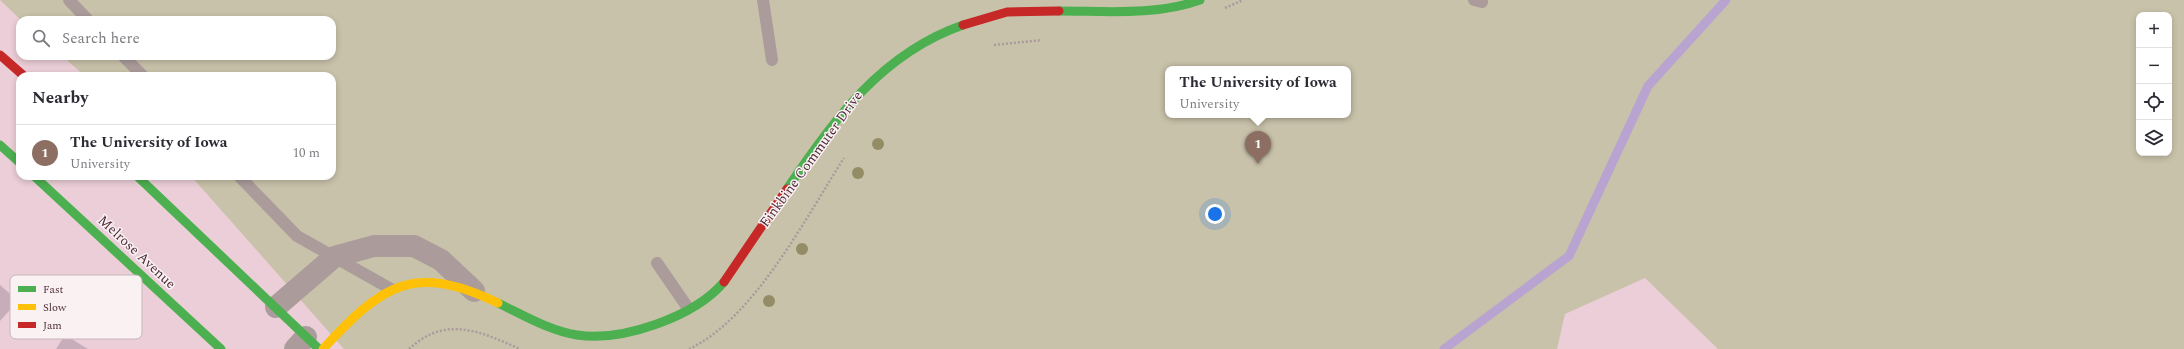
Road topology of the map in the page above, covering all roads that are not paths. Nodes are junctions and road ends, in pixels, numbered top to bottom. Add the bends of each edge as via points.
1 (69, 0) edge
2 (763, 0) edge
3 (1200, 0) edge
4 (1474, 0) edge
5 (1482, 0) edge
6 (1084, 6) edge
7 (84, 16) edge
8 (0, 55) edge
9 (127, 60) edge
10 (772, 60) dead end
11 (19, 72) edge
12 (139, 72) edge
13 (0, 145) edge
14 (16, 159) edge
15 (38, 180) edge
16 (141, 180) edge
17 (243, 180) edge
18 (334, 257) junction
19 (657, 263) dead end
20 (141, 275) edge
21 (142, 276) edge
22 (391, 289) junction
23 (474, 291) junction
24 (276, 307) junction
25 (688, 308) junction
26 (311, 346) edge
27 (221, 349) edge

1 - 7 lane
2 - 10 lane
3 - 6 street, Finkbine Commuter Drive via 1138,10
4 - 5 lane
6 - 25 street, Finkbine Commuter Drive via 1008,12 963,24 925,42 889,64 851,102 716,290
8 - 11 street
9 - 12 lane
13 - 14 street
15 - 20 street, Melrose Avenue
16 - 24 street
17 - 18 lane via 297,236
18 - 22 lane
18 - 23 street, Finkbine Commuter Drive via 374,246 414,246 441,260
18 - 24 street, Finkbine Commuter Drive
19 - 25 lane
21 - 27 street, Melrose Avenue
22 - 23 street, Finkbine Commuter Drive via 412,284 441,282
22 - 26 street, Finkbine Commuter Drive via 370,301
23 - 25 street, Finkbine Commuter Drive via 527,318 570,333 605,336 638,330
24 - 26 street

